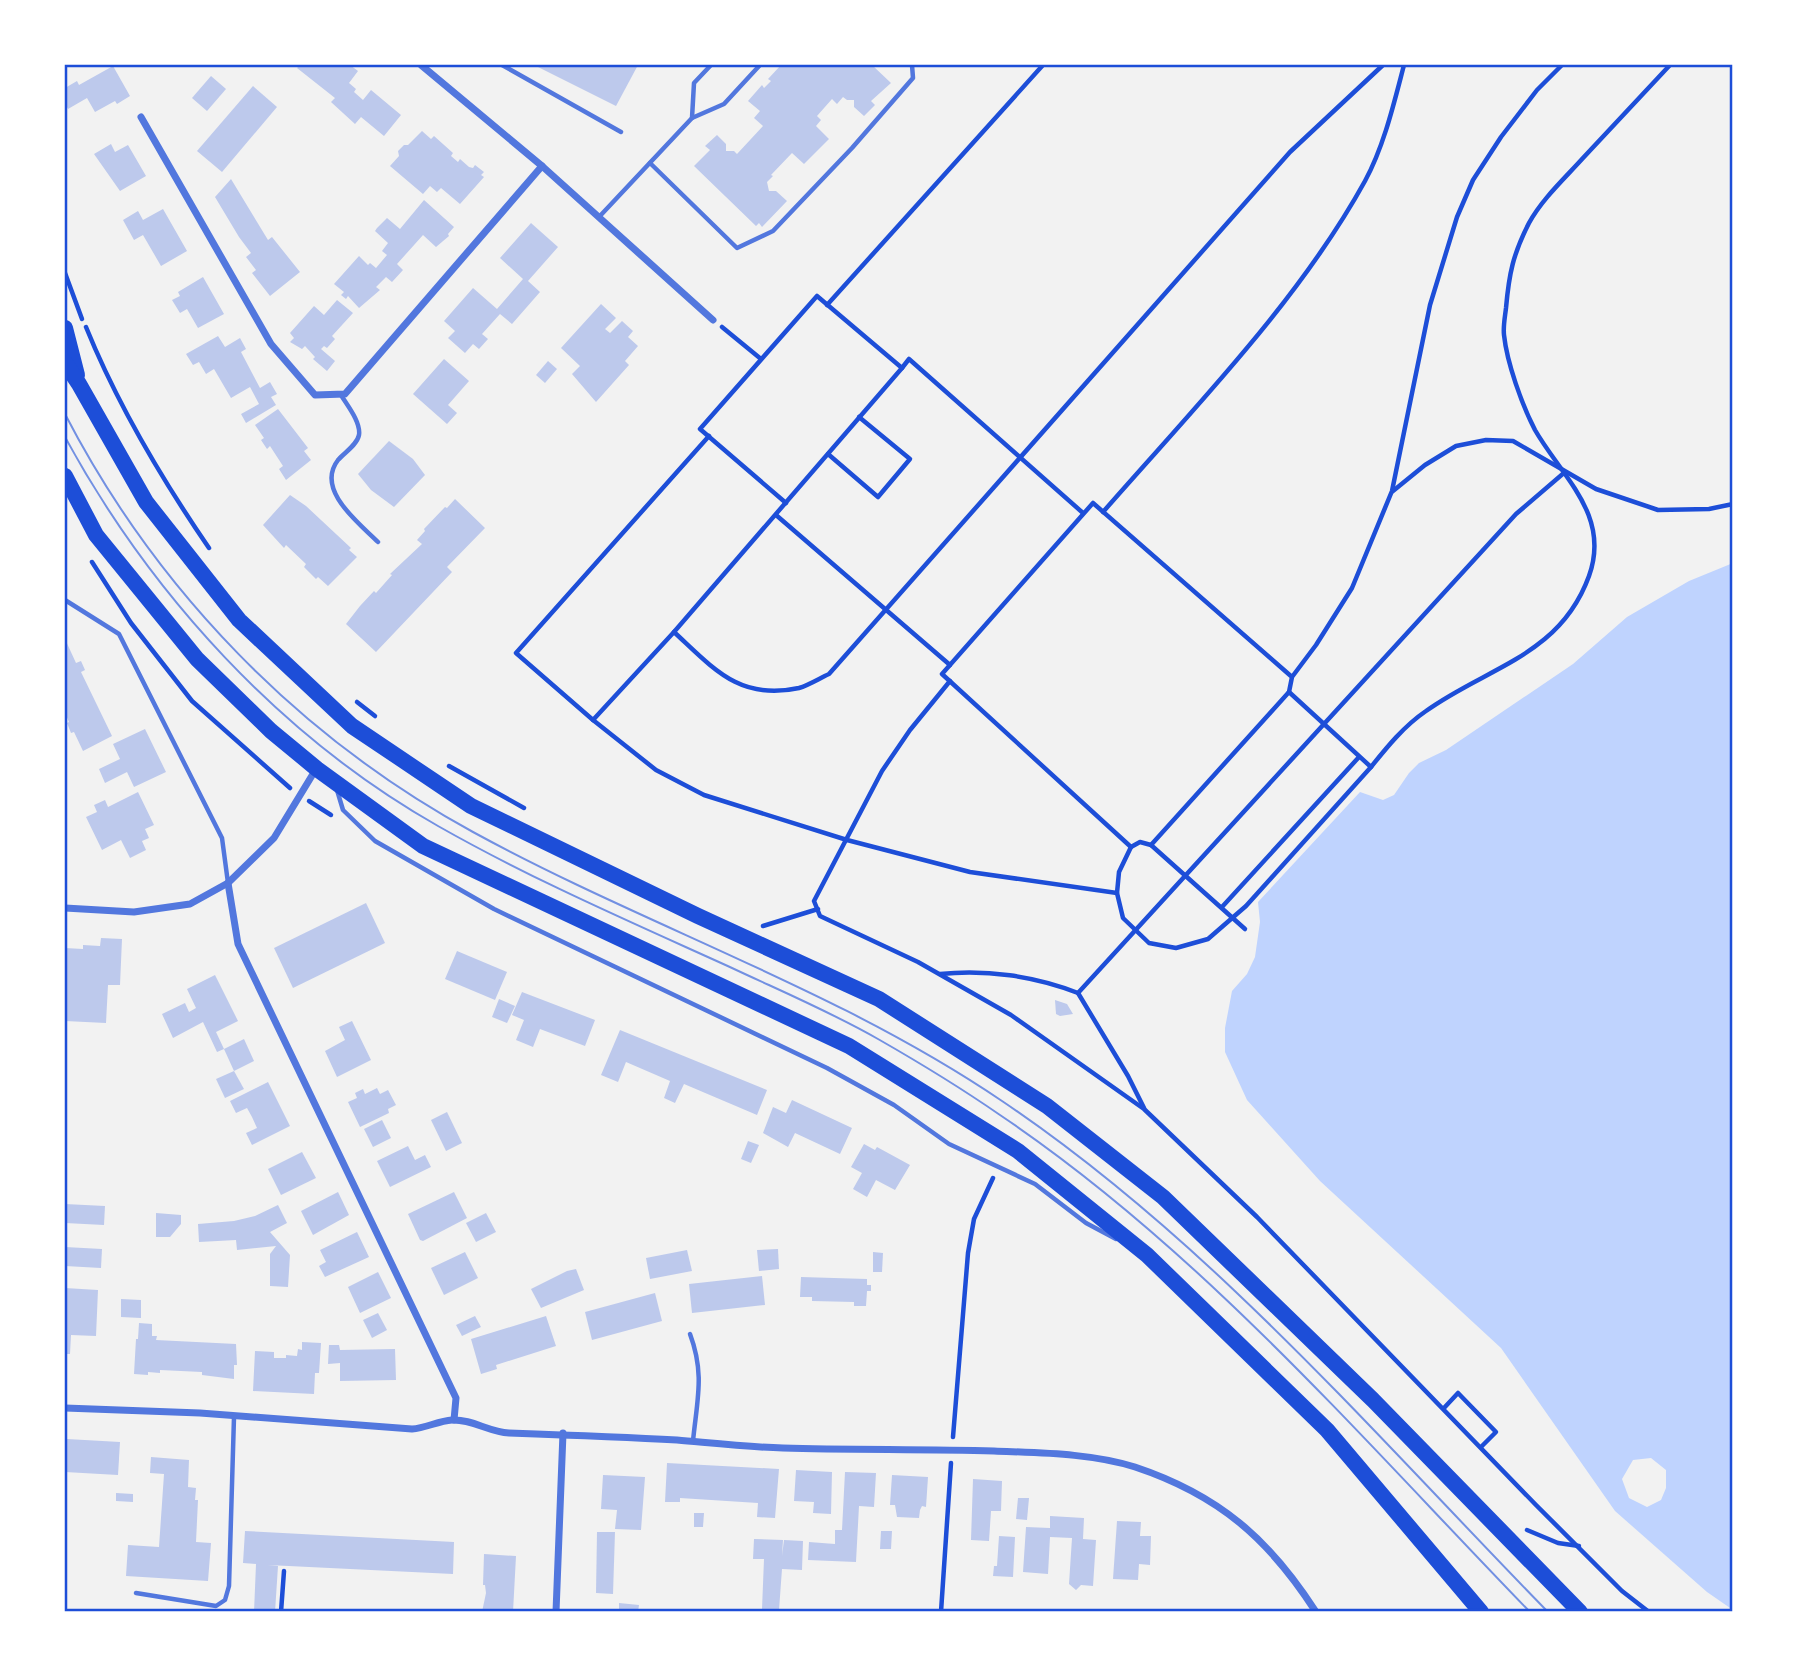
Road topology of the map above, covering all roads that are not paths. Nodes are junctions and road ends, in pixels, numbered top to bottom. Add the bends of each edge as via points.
1 (421, 65) edge
2 (502, 65) edge
3 (711, 65) edge
4 (760, 65) edge
5 (912, 65) edge
6 (141, 117) dead end
7 (692, 118) junction
8 (621, 132) dead end
9 (650, 163) junction
10 (542, 166) junction
11 (598, 218) junction
12 (713, 320) road end
13 (65, 328) edge
14 (65, 363) edge
15 (79, 384) junction
16 (340, 394) junction
17 (65, 476) edge
18 (378, 542) dead end
19 (65, 600) edge
20 (317, 769) junction
21 (335, 782) junction
22 (228, 883) junction
23 (65, 908) edge
24 (1147, 1255) junction
25 (690, 1334) dead end
26 (65, 1408) edge
27 (234, 1417) junction
28 (454, 1420) junction
29 (563, 1433) junction
30 (693, 1441) junction
31 (136, 1593) dead end
32 (556, 1612) edge
33 (1316, 1612) edge
34 (1481, 1612) edge
35 (1580, 1612) edge

1 - 10 street
2 - 8 lane
3 - 7 lane via 694,83
4 - 7 lane via 724,104
5 - 9 lane via 913,78 773,231 737,248
6 - 16 street via 271,344 314,395
7 - 9 lane
9 - 11 lane
10 - 11 street
10 - 16 street via 345,394
11 - 12 street
13 - 15 main road
14 - 15 main road
15 - 35 main road via 146,502 239,620 352,726 471,806 879,999 1047,1106 1163,1197 1373,1399
16 - 18 lane via 359,435 335,465 333,488
17 - 20 main road via 96,535 197,660
19 - 22 lane via 119,634 222,838
20 - 21 main road
20 - 22 street via 274,838
21 - 24 main road via 424,846 849,1046 1018,1151
21 - 24 lane via 343,810 375,841 494,909 827,1068 894,1105 949,1144 1035,1184 1086,1223
22 - 23 street via 190,904 134,912
22 - 28 street via 238,944 456,1398
24 - 34 main road via 1327,1430
25 - 30 lane via 700,1385
26 - 27 street
27 - 28 street via 412,1429
27 - 31 lane via 225,1600 216,1606
28 - 29 street via 506,1433
29 - 30 street
29 - 32 street
30 - 33 street via 1100,1458 1203,1496 1244,1525 1285,1568

